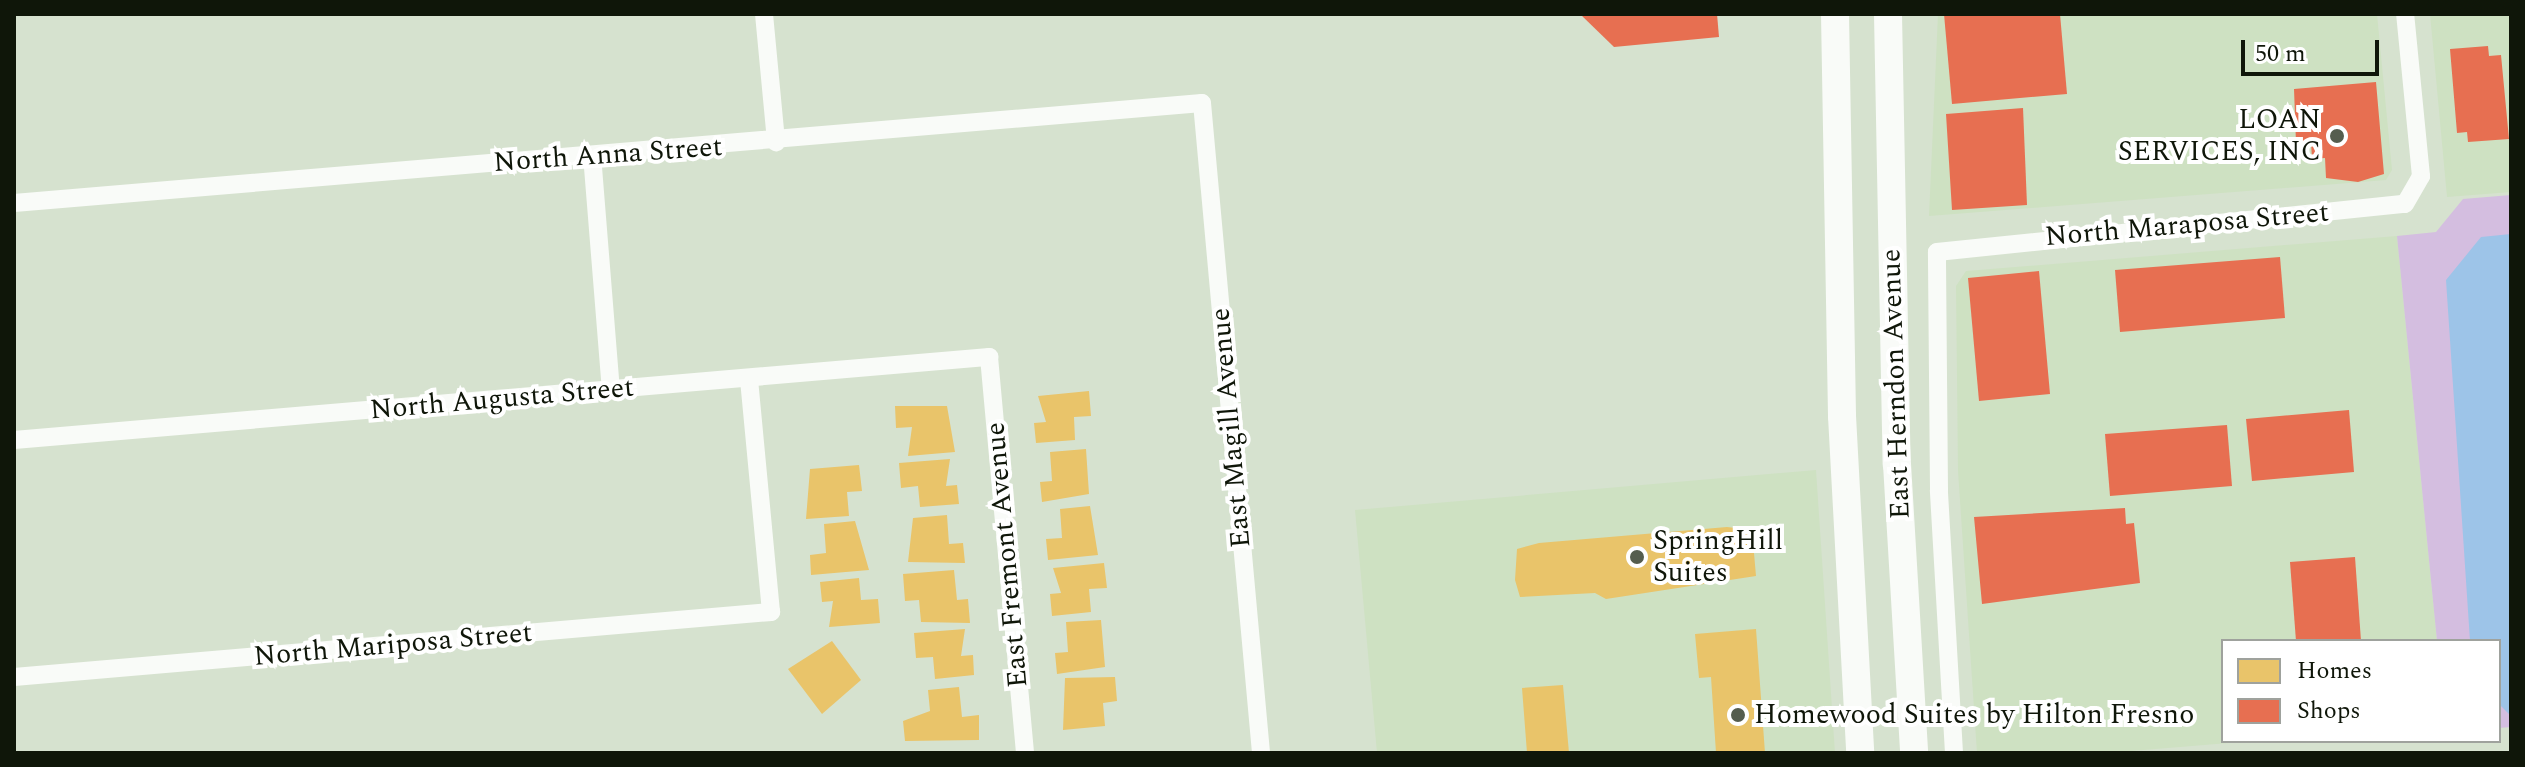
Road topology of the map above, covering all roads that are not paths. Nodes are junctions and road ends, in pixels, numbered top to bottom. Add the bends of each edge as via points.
1 (764, 14) edge
2 (1835, 14) edge
3 (1888, 14) edge
4 (2405, 14) edge
5 (1202, 103) joint
6 (776, 142) junction
7 (592, 155) junction
8 (14, 203) edge
9 (1937, 252) joint
10 (989, 357) joint
11 (749, 380) junction
12 (611, 390) junction
13 (14, 440) edge
14 (14, 677) edge
15 (1025, 753) edge
16 (1261, 753) edge
17 (1860, 753) edge
18 (1914, 753) edge
19 (1954, 753) edge

1 - 6 street
2 - 17 main road, East Herndon Avenue via 1842,416
3 - 18 main road, East Herndon Avenue via 1897,464
4 - 9 street, North Maraposa Street via 2421,176 2414,198 2394,207
5 - 6 street, North Anna Street
5 - 16 street, East Magill Avenue
6 - 7 street, North Anna Street
7 - 8 street, North Anna Street
7 - 12 street
9 - 19 street, East Herndon Avenue via 1939,490
10 - 11 street, North Augusta Street
10 - 15 street, East Fremont Avenue
11 - 12 street, North Augusta Street
11 - 14 street, North Mariposa Street via 771,612
12 - 13 street, North Augusta Street

